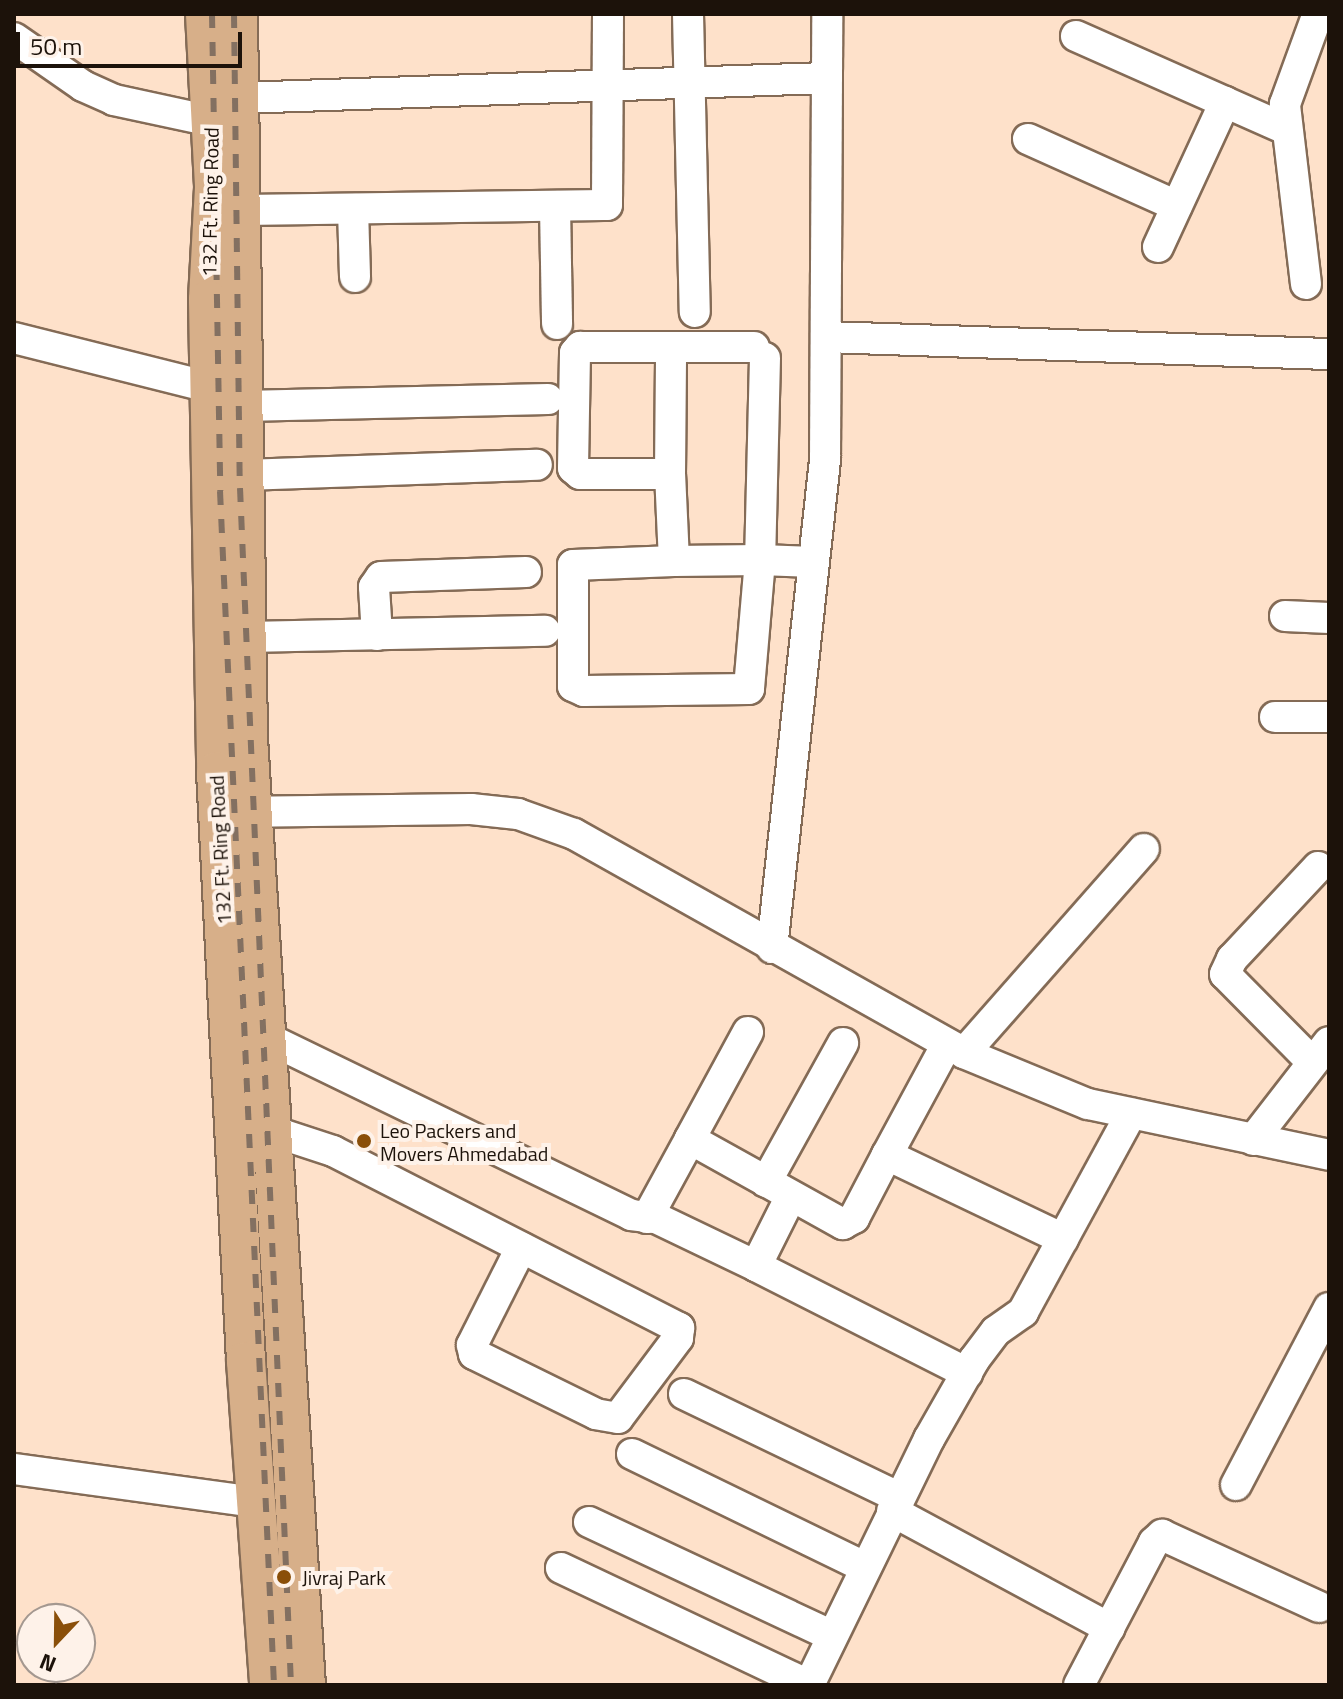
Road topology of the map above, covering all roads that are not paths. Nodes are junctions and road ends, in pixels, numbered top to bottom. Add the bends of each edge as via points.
1 (205, 14) edge
2 (238, 14) edge
3 (608, 14) edge
4 (688, 14) edge
5 (827, 14) edge
6 (1317, 19) edge
7 (1076, 36) dead end
8 (14, 38) edge
9 (827, 78) junction
10 (689, 81) junction
11 (609, 84) junction
12 (1225, 102) junction
13 (225, 110) junction
14 (1286, 129) junction
15 (1028, 139) dead end
16 (555, 206) junction
17 (1177, 206) junction
18 (353, 209) junction
19 (240, 210) junction
20 (1158, 247) dead end
21 (355, 277) dead end
22 (1306, 284) dead end
23 (695, 312) dead end
24 (557, 324) dead end
25 (826, 337) junction
26 (14, 338) edge
27 (671, 347) junction
28 (1329, 354) edge
29 (209, 387) junction
30 (548, 399) dead end
31 (243, 406) junction
32 (537, 465) dead end
33 (670, 474) junction
34 (244, 475) junction
35 (760, 560) junction
36 (674, 561) junction
37 (814, 562) junction
38 (526, 572) dead end
39 (1285, 616) dead end
40 (1329, 618) edge
41 (545, 631) dead end
42 (377, 635) junction
43 (247, 637) junction
44 (1275, 717) dead end
45 (1329, 717) edge
46 (236, 811) junction
47 (1144, 849) dead end
48 (1318, 867) dead end
49 (772, 948) junction
50 (748, 1032) dead end
51 (269, 1039) junction
52 (843, 1043) dead end
53 (956, 1048) junction
54 (1320, 1051) edge
55 (1131, 1114) junction
56 (275, 1132) junction
57 (690, 1139) junction
58 (1253, 1140) junction
59 (887, 1155) junction
60 (1329, 1155) edge
61 (779, 1189) junction
62 (647, 1218) junction
63 (1063, 1239) junction
64 (521, 1248) junction
65 (756, 1266) junction
66 (1329, 1308) edge
67 (967, 1373) junction
68 (684, 1394) dead end
69 (632, 1454) dead end
70 (14, 1469) edge
71 (1236, 1485) dead end
72 (256, 1502) junction
73 (895, 1504) junction
74 (589, 1522) dead end
75 (865, 1567) junction
76 (561, 1568) dead end
77 (1319, 1607) dead end
78 (1109, 1628) junction
79 (832, 1636) junction
80 (269, 1685) edge
81 (306, 1685) edge
82 (809, 1685) edge
83 (1079, 1685) edge

1 - 13 main road, 132 Ft. Ring Road
2 - 13 main road, 132 Ft. Ring Road
3 - 11 street
4 - 10 street
5 - 9 street
6 - 14 street via 1289,83
7 - 12 street
8 - 13 street via 83,86 114,100
9 - 10 street
9 - 25 street
10 - 11 street
10 - 23 street
11 - 13 street
11 - 16 street via 610,203
12 - 14 street
12 - 17 street
13 - 19 main road, 132 Ft. Ring Road
13 - 29 main road, 132 Ft. Ring Road
14 - 22 street
15 - 17 street
16 - 18 street
16 - 24 street
17 - 20 street
18 - 19 street
18 - 21 street
19 - 31 main road, 132 Ft. Ring Road
25 - 28 street
25 - 37 street via 825,458
26 - 29 street
27 - 33 street
27 - 33 street via 576,350 573,468 580,474
27 - 35 street via 760,352
29 - 46 main road, 132 Ft. Ring Road
30 - 31 street
31 - 34 main road, 132 Ft. Ring Road
32 - 34 street
33 - 36 street
34 - 43 main road, 132 Ft. Ring Road
35 - 36 street
35 - 36 street via 752,680 745,691 577,689 571,680 573,565
35 - 37 street
37 - 49 street
38 - 42 street via 381,577 374,587
39 - 40 street
41 - 42 street
42 - 43 street
43 - 46 main road, 132 Ft. Ring Road
44 - 45 street
46 - 49 street via 471,809 518,814 574,834
46 - 51 main road, 132 Ft. Ring Road
46 - 72 main road, 132 Ft. Ring Road
47 - 53 street
48 - 54 street via 1232,959 1225,974
49 - 53 street
50 - 57 street
51 - 56 main road, 132 Ft. Ring Road
51 - 62 street via 631,1215
52 - 61 street
53 - 55 street via 1088,1104
53 - 59 street
54 - 58 street
55 - 58 street
55 - 63 street
56 - 64 street via 333,1151
56 - 81 main road, 132 Ft. Ring Road
57 - 61 street
57 - 62 street
58 - 60 street
59 - 61 street via 849,1222 835,1221
59 - 63 street
61 - 65 street
62 - 65 street
63 - 67 street via 1023,1312 996,1331
64 - 64 street via 679,1328 678,1338 618,1418 596,1414 474,1354 472,1345
65 - 67 street
66 - 71 street
67 - 73 street
68 - 73 street
69 - 75 street
70 - 72 street
72 - 80 main road, 132 Ft. Ring Road
73 - 75 street
73 - 78 street
74 - 79 street
75 - 79 street
76 - 82 street
77 - 78 street via 1162,1535
78 - 83 street
79 - 82 street

